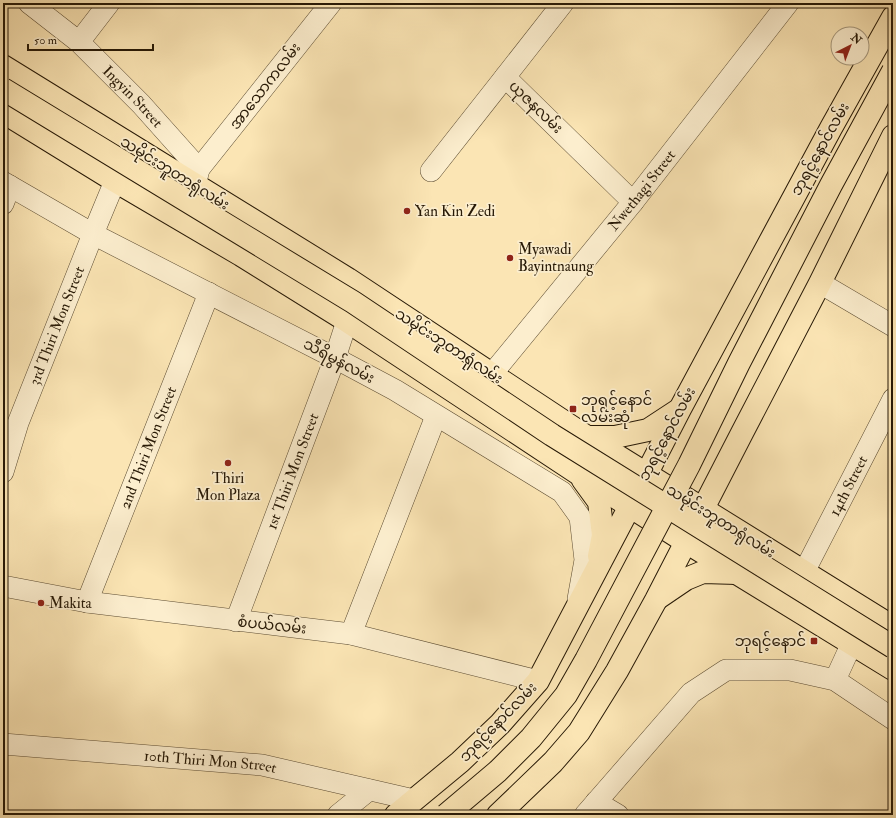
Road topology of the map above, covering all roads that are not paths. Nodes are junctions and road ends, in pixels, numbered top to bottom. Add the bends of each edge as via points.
1 (29, 3) edge
2 (109, 3) edge
3 (331, 3) edge
4 (563, 3) edge
5 (788, 3) edge
6 (893, 17) edge
7 (78, 42) junction
8 (3, 66) edge
9 (893, 70) edge
10 (505, 77) junction
11 (3, 89) edge
12 (3, 112) edge
13 (893, 136) edge
14 (431, 171) dead end
15 (197, 178) junction
16 (115, 181) junction
17 (5, 191) edge
18 (633, 202) junction
19 (93, 234) junction
20 (820, 283) junction
21 (208, 293) junction
22 (347, 321) junction
23 (893, 326) edge
24 (335, 358) junction
25 (492, 374) junction
26 (893, 399) edge
27 (680, 409) junction
28 (436, 416) junction
29 (11, 420) edge
30 (587, 437) junction
31 (3, 472) edge
32 (579, 474) junction
33 (646, 474) junction
34 (630, 506) junction
35 (702, 510) junction
36 (686, 542) junction
37 (596, 569) junction
38 (804, 572) junction
39 (737, 573) junction
40 (3, 586) edge
41 (656, 600) junction
42 (88, 602) junction
43 (577, 607) junction
44 (236, 621) junction
45 (893, 627) edge
46 (351, 634) junction
47 (852, 643) junction
48 (893, 647) edge
49 (893, 669) edge
50 (836, 680) junction
51 (538, 681) junction
52 (893, 719) edge
53 (3, 744) edge
54 (369, 790) junction
55 (414, 800) junction
56 (591, 808) edge
57 (338, 815) edge
58 (396, 815) edge
59 (446, 815) edge
60 (498, 815) edge
61 (618, 815) edge

1 - 7 street, Ingyin Street
2 - 7 street
3 - 15 street, အာသောကလမ်း
4 - 10 street, ယုဇနလမ်း
5 - 18 street, Nwethagi Street
6 - 27 main road, ဘုရင့်နောင်လမ်း
7 - 15 street, Ingyin Street via 141,104
8 - 15 main road, သမိုင်းဘူတာရုံလမ်း
9 - 59 main road, ဘုရင့်နောင်လမ်း, bridge via 739,363 689,465 566,695 531,738 498,771
10 - 14 street
10 - 18 street, ယုဇနလမ်း
11 - 48 main road, bridge via 353,302 552,435
12 - 16 main road
13 - 20 main road
15 - 25 main road, သမိုင်းဘူတာရုံလမ်း
16 - 19 street, 3rd Thiri Mon Street
16 - 22 main road
17 - 19 street, သီရိမွန်လမ်း
18 - 25 street, Nwethagi Street
19 - 21 street, သီရိမွန်လမ်း
19 - 29 street, 3rd Thiri Mon Street
20 - 23 street
20 - 35 main road
21 - 24 street, သီရိမွန်လမ်း
21 - 42 street, 2nd Thiri Mon Street
22 - 24 street, 1st Thiri Mon Street
22 - 32 main road
24 - 28 street, သီရိမွန်လမ်း via 395,390
24 - 44 street, 1st Thiri Mon Street
25 - 30 main road, သမိုင်းဘူတာရုံလမ်း
26 - 38 street, 14th Street
27 - 30 main road via 648,430 615,437
27 - 33 main road, ဘုရင့်နောင်လမ်း
28 - 43 street, သီရိမွန်လမ်း via 562,492 580,517 585,560
28 - 46 street
29 - 31 street, 3rd Thiri Mon Street
30 - 33 main road, သမိုင်းဘူတာရုံလမ်း
32 - 34 main road
32 - 37 main road via 599,502 603,535
33 - 34 main road, ဘုရင့်နောင်လမ်း
33 - 35 main road, သမိုင်းဘူတာရုံလမ်း
34 - 36 main road
34 - 37 main road, ဘုရင့်နောင်လမ်း
35 - 36 main road
35 - 38 main road, သမိုင်းဘူတာရုံလမ်း
36 - 39 main road
36 - 41 main road
37 - 43 main road, ဘုရင့်နောင်လမ်း
38 - 45 main road, သမိုင်းဘူတာရုံလမ်း
39 - 41 main road via 703,572 686,579
39 - 47 main road
40 - 42 street, စံပယ်လမ်း
41 - 60 main road via 617,671 579,732 553,762
42 - 44 street, စံပယ်လမ်း
43 - 51 main road, ဘုရင့်နောင်လမ်း
44 - 46 street, စံပယ်လမ်း
46 - 51 street, စံပယ်လမ်း
47 - 49 main road
47 - 50 street
50 - 52 street
50 - 56 street via 790,670 726,670 691,693
51 - 55 main road, ဘုရင့်နောင်လမ်း via 500,724
53 - 54 street, 10th Thiri Mon Street via 262,766
54 - 55 street, 10th Thiri Mon Street
54 - 57 street
55 - 58 main road, ဘုရင့်နောင်လမ်း
56 - 61 street

